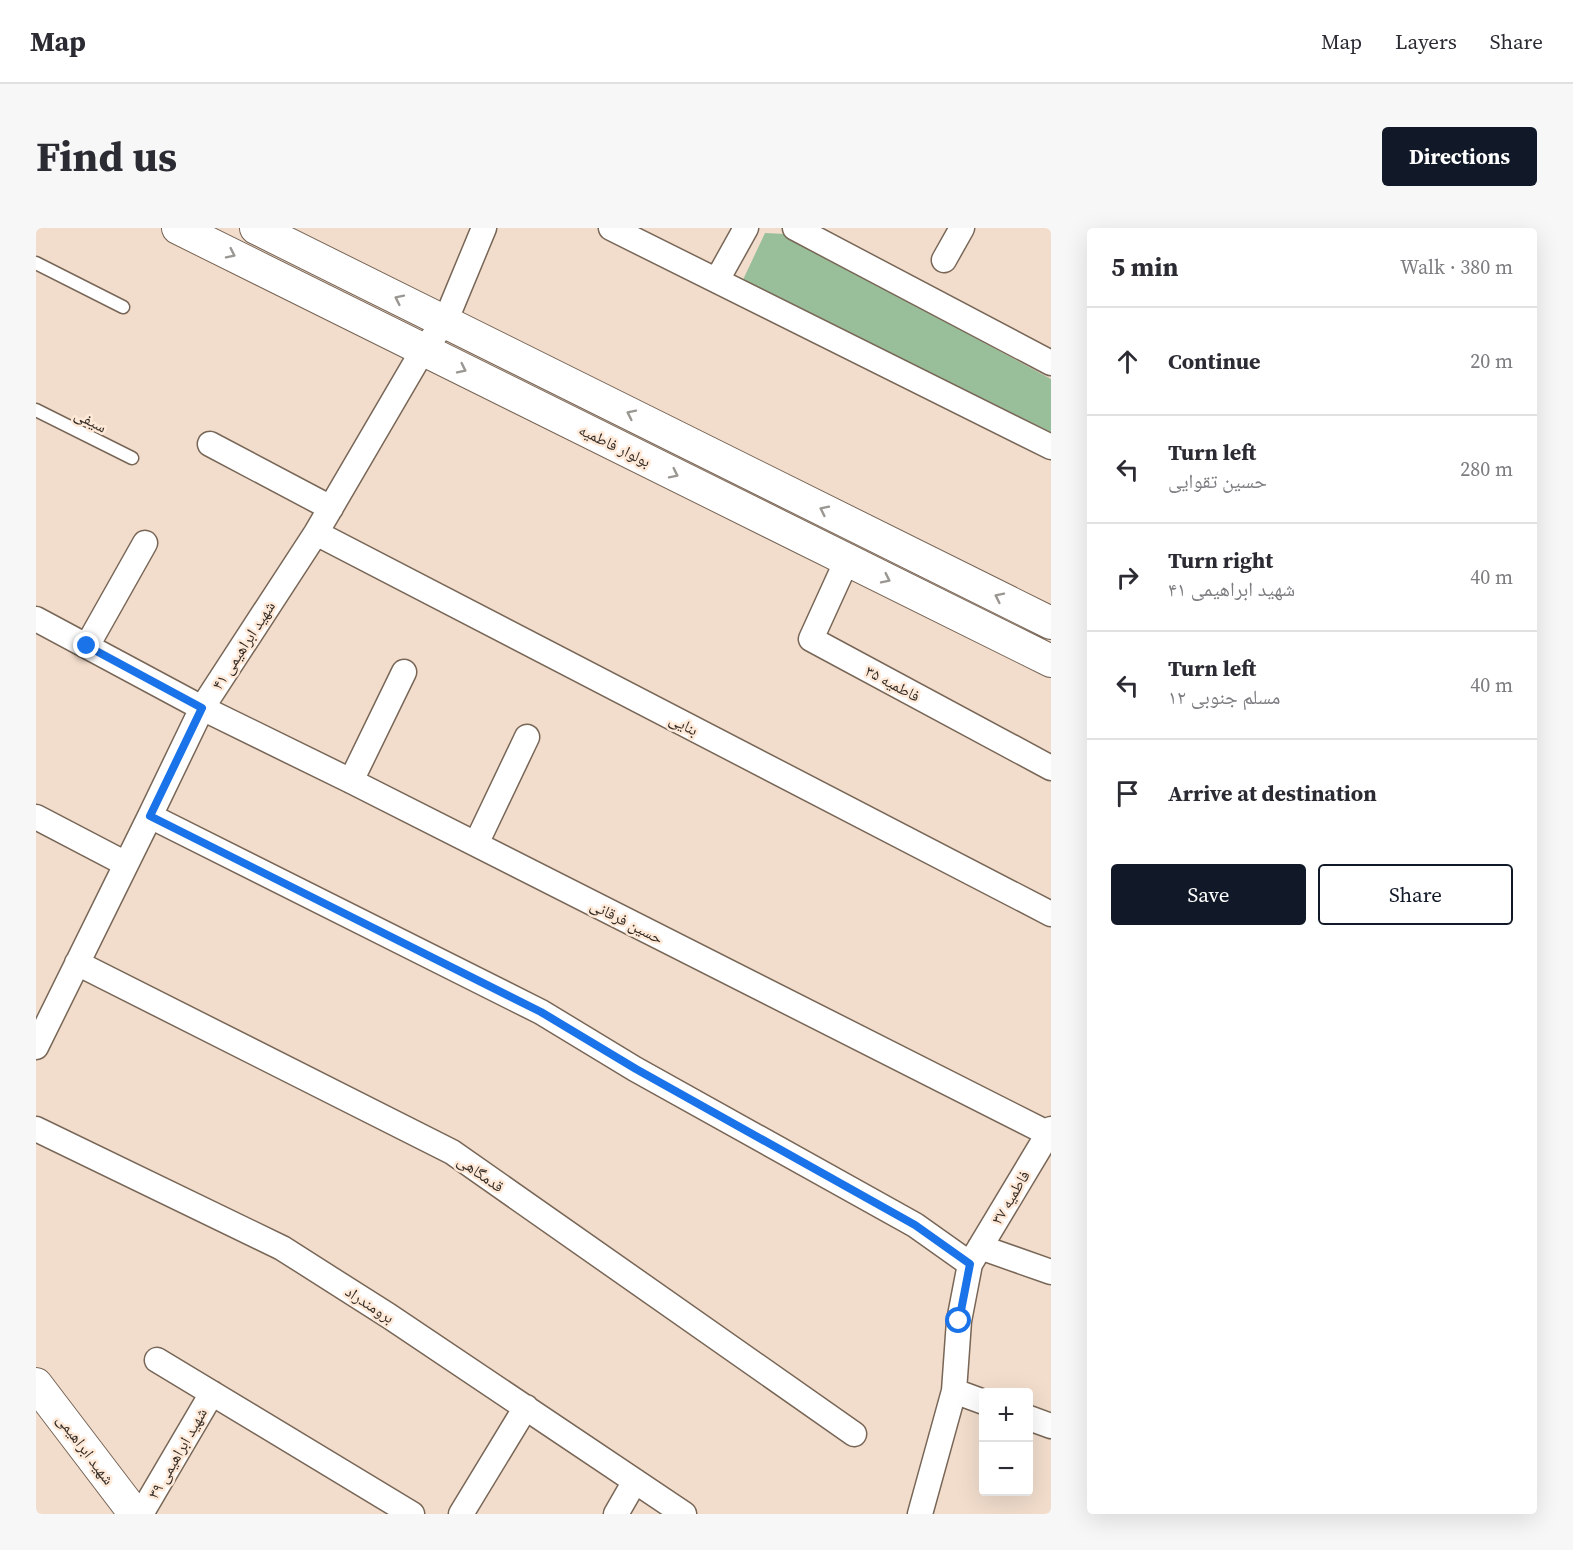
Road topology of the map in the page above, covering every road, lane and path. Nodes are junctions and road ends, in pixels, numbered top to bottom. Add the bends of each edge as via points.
1 (178, 228) edge
2 (256, 228) edge
3 (484, 228) edge
4 (611, 228) edge
5 (746, 228) edge
6 (795, 228) edge
7 (962, 228) edge
8 (944, 260) dead end
9 (36, 263) edge
10 (717, 280) junction
11 (123, 307) dead end
12 (445, 322) junction
13 (423, 350) junction
14 (1051, 363) edge
15 (36, 410) edge
16 (210, 444) dead end
17 (1051, 447) edge
18 (132, 458) dead end
19 (331, 508) junction
20 (316, 533) junction
21 (145, 543) dead end
22 (847, 560) junction
23 (36, 619) edge
24 (1051, 623) edge
25 (87, 646) junction
26 (1051, 661) edge
27 (404, 672) dead end
28 (202, 708) junction
29 (526, 737) dead end
30 (1051, 768) edge
31 (351, 781) junction
32 (150, 816) junction
33 (36, 817) edge
34 (476, 844) junction
35 (126, 864) junction
36 (1051, 914) edge
37 (77, 963) junction
38 (39, 1031) edge
39 (36, 1129) edge
40 (1050, 1132) edge
41 (975, 1256) junction
42 (1051, 1272) edge
43 (157, 1360) dead end
44 (36, 1384) edge
45 (954, 1391) junction
46 (212, 1393) junction
47 (979, 1400) edge
48 (526, 1407) junction
49 (1033, 1419) edge
50 (1051, 1426) edge
51 (854, 1434) dead end
52 (635, 1481) junction
53 (682, 1513) edge
54 (135, 1514) edge
55 (141, 1514) edge
56 (412, 1514) edge
57 (461, 1514) edge
58 (616, 1514) edge
59 (920, 1514) edge

1 -> 13 street, بولوار فاطمیه
12 -> 2 street, بولوار فاطمیه
3 - 12 street, شهید ابراهیمی ۴۱
4 - 10 street
5 - 10 street
6 - 14 street
7 - 8 street
9 - 11 lane
10 - 17 street
12 - 13 street, شهید ابراهیمی ۴۱
24 -> 12 street, بولوار فاطمیه
13 - 19 street, شهید ابراهیمی ۴۱
13 -> 22 street, بولوار فاطمیه
15 - 18 lane, سیفی
16 - 19 street
19 - 20 street, شهید ابراهیمی ۴۱
20 - 28 street, شهید ابراهیمی ۴۱
20 - 36 street, بنایی
21 - 25 street
22 -> 26 street, بولوار فاطمیه
22 - 30 street, فاطمیه ۳۵ via 811,639
23 - 25 street, حسین فرقانی
25 - 28 street, حسین فرقانی
27 - 31 street
28 - 31 street, حسین فرقانی
28 - 32 street, شهید ابراهیمی ۴۱
29 - 34 street
31 - 34 street, حسین فرقانی
32 - 35 street, شهید ابراهیمی ۴۱
32 - 41 street via 541,1012 636,1069
33 - 35 street
34 - 40 street, حسین فرقانی
35 - 37 street, شهید ابراهیمی ۴۱
37 - 38 street, شهید ابراهیمی ۴۱
37 - 51 street, قدمگاهی via 452,1152
39 - 48 street, برومندراد via 282,1248
40 - 41 street, فاطمیه ۳۷
41 - 42 street
41 - 45 street via 959,1321
43 - 46 street
44 - 54 street, شهید ابراهیمی
45 - 47 street
45 - 59 street
46 - 55 street, شهید ابراهیمی ۳۹
46 - 56 street
48 - 52 street, برومندراد
48 - 57 street
49 - 50 street
52 - 53 street, برومندراد
52 - 58 street

